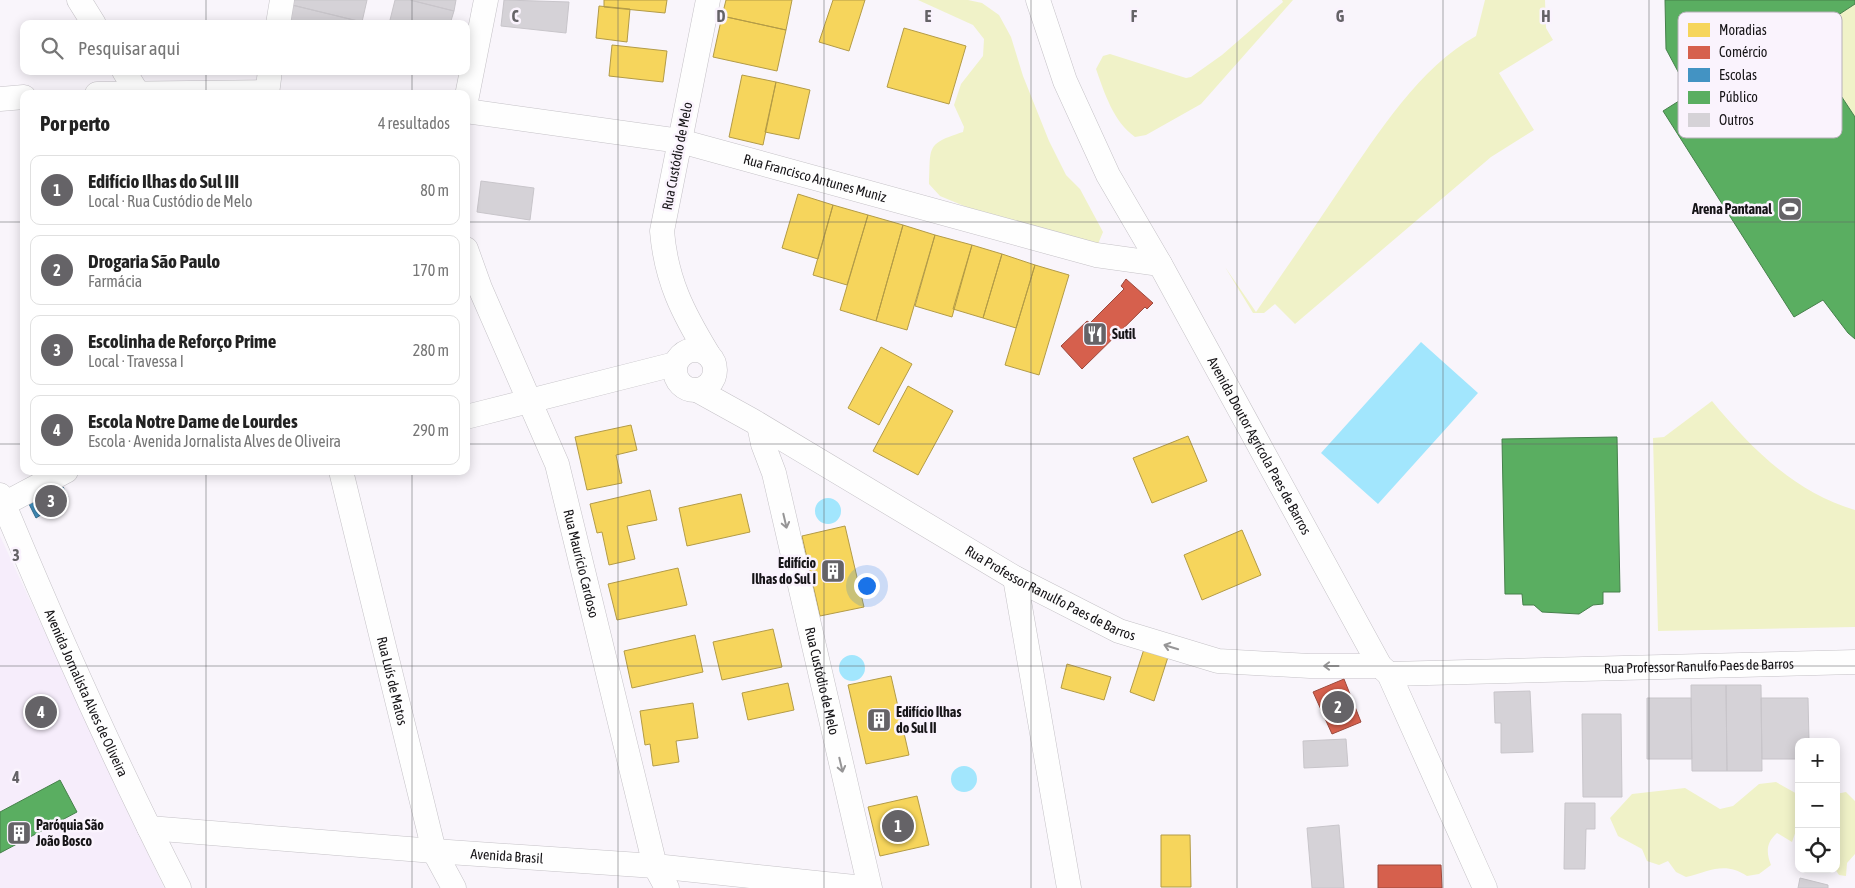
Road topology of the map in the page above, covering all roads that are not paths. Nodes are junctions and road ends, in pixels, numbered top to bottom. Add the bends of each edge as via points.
1 (79, 0) edge
2 (282, 0) edge
3 (486, 0) edge
4 (708, 0) edge
5 (1032, 2) edge
6 (92, 20) edge
7 (279, 20) edge
8 (126, 75) edge
9 (268, 86) edge
10 (136, 90) edge
11 (181, 90) edge
12 (468, 90) edge
13 (20, 97) edge
14 (0, 98) edge
15 (470, 112) edge
16 (680, 141) junction
17 (470, 260) edge
18 (1160, 264) junction
19 (693, 369) junction
20 (529, 400) junction
21 (470, 416) edge
22 (756, 423) junction
23 (788, 442) junction
24 (774, 473) junction
25 (57, 475) edge
26 (343, 475) edge
27 (2, 499) edge
28 (1015, 578) junction
29 (1855, 662) edge
30 (1385, 670) junction
31 (149, 828) junction
32 (434, 851) junction
33 (655, 866) junction
34 (179, 888) edge
35 (454, 888) edge
36 (667, 888) edge
37 (864, 888) edge
38 (870, 888) edge
39 (1069, 888) edge
40 (1485, 888) edge

1 - 6 street
2 - 7 street
3 - 12 street
4 - 16 street, Rua Custódio de Melo
5 - 18 street, Avenida Doutor Agrícola Paes de Barros via 1108,175
8 - 10 street
9 - 11 street
13 - 14 street
15 - 16 street, Rua Francisco Antunes Muniz
16 - 18 street, Rua Francisco Antunes Muniz via 1096,255
16 - 19 street, Rua Custódio de Melo via 662,231 664,258 682,310
17 - 20 street, Rua Maurício Cardoso
18 - 30 street, Avenida Doutor Agrícola Paes de Barros
19 - 20 street via 641,372
19 - 22 street, Rua Professor Ranulfo Paes de Barros
20 - 21 street
20 - 33 street, Rua Maurício Cardoso via 558,464
22 - 23 street, Rua Professor Ranulfo Paes de Barros
22 - 24 street, Rua Custódio de Melo
23 - 24 street
23 - 28 street, Rua Professor Ranulfo Paes de Barros
24 -> 38 street, Rua Custódio de Melo
25 - 27 street
26 - 32 street, Rua Luís de Matos
27 - 31 street, Avenida Jornalista Alves de Oliveira via 20,546
30 -> 28 street, Rua Professor Ranulfo Paes de Barros via 1218,661 1119,631
28 - 39 street
29 - 30 street, Rua Professor Ranulfo Paes de Barros via 1543,670
30 - 40 street, Avenida Doutor Agrícola Paes de Barros
31 - 32 street, Avenida Brasil
31 - 34 street, Avenida Jornalista Alves de Oliveira
32 - 33 street, Avenida Brasil
32 - 35 street, Rua Luís de Matos
33 - 36 street, Rua Maurício Cardoso
33 - 37 street, Avenida Brasil

